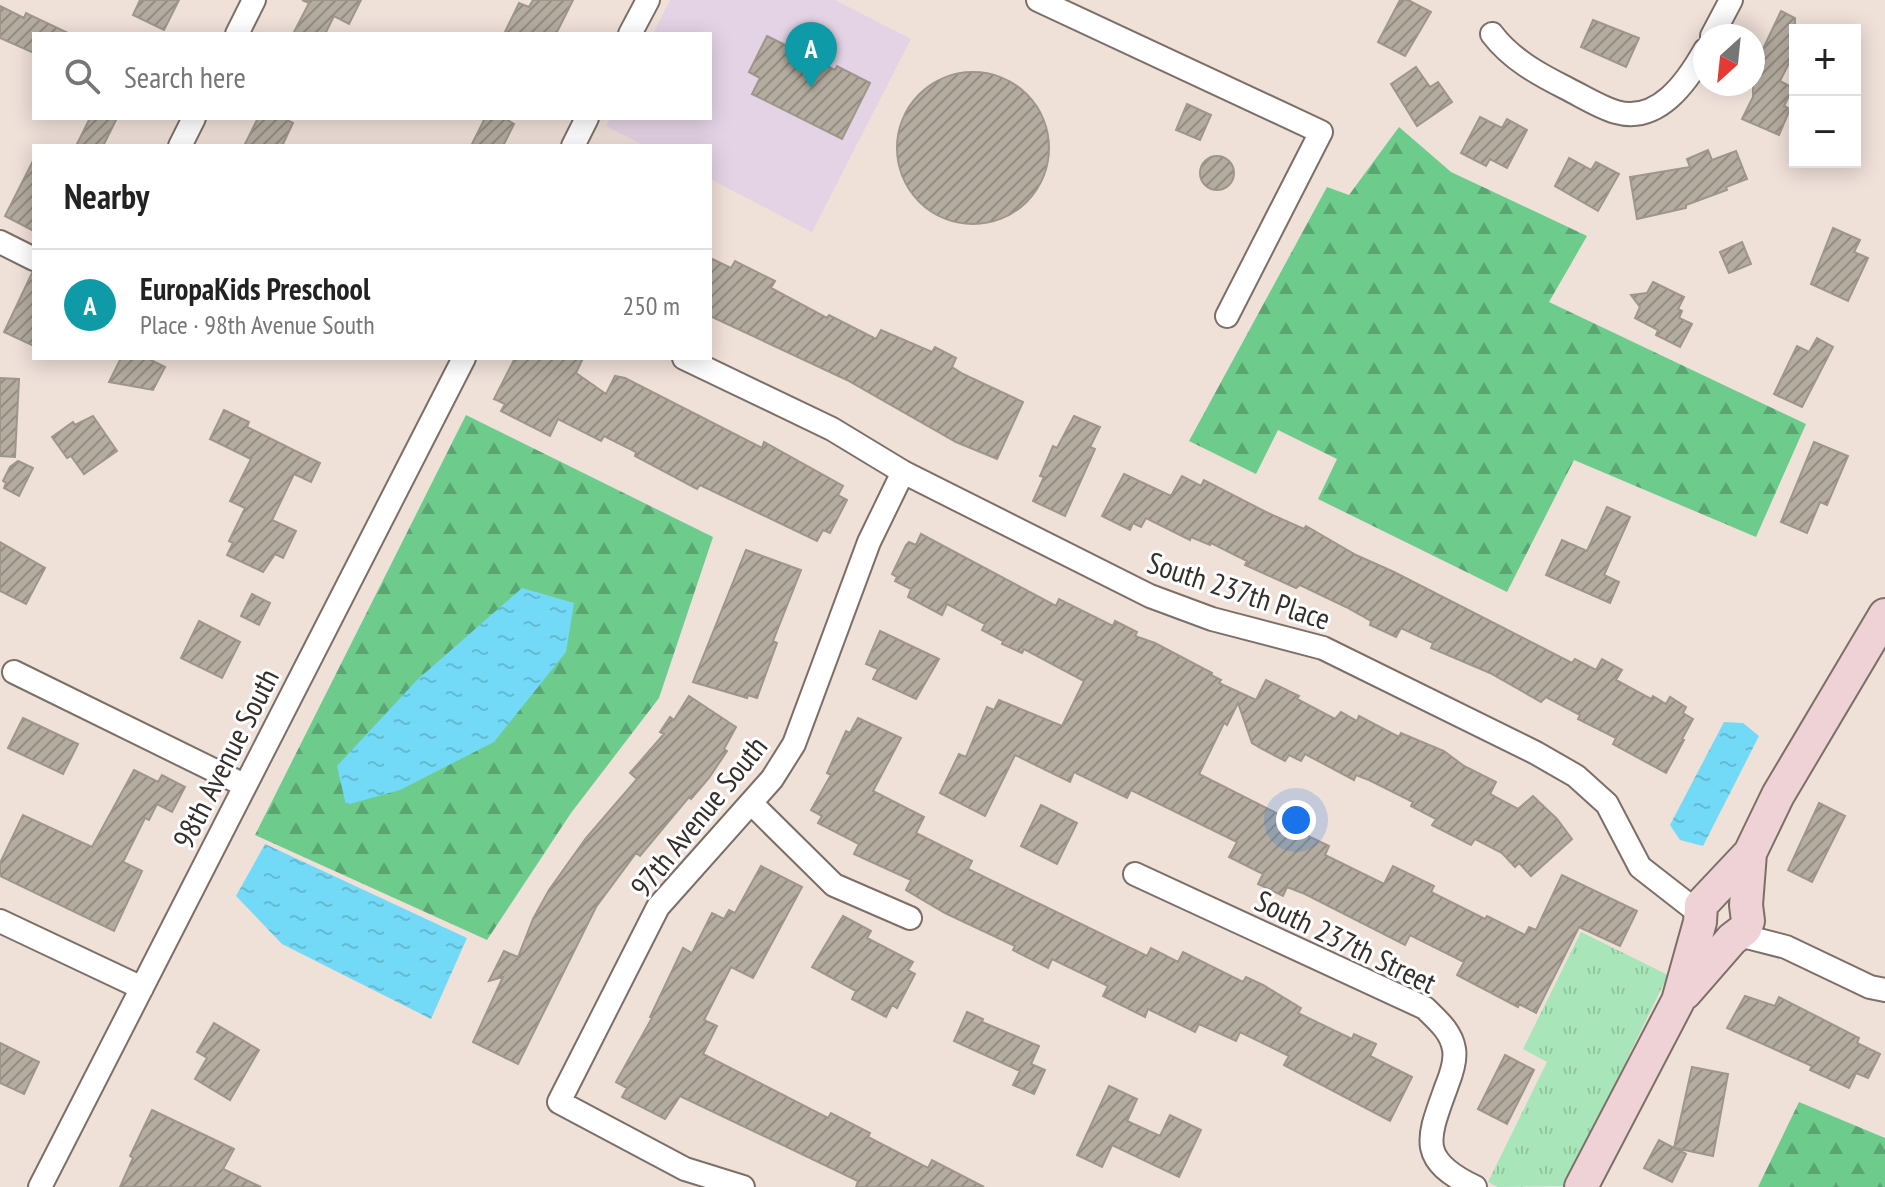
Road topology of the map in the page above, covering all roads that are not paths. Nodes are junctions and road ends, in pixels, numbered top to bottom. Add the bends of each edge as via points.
1 (254, 0) edge
2 (648, 0) edge
3 (1038, 0) edge
4 (1731, 0) edge
5 (1718, 24) edge
6 (238, 32) edge
7 (631, 32) edge
8 (1492, 34) dead end
9 (1693, 69) edge
10 (193, 120) edge
11 (586, 120) edge
12 (181, 144) edge
13 (574, 144) edge
14 (0, 242) edge
15 (32, 258) edge
16 (1227, 316) dead end
17 (463, 360) edge
18 (688, 360) edge
19 (903, 472) junction
20 (1885, 615) edge
21 (14, 672) dead end
22 (244, 785) junction
23 (751, 803) junction
24 (1750, 853) junction
25 (1135, 874) dead end
26 (1705, 907) junction
27 (910, 918) dead end
28 (0, 921) edge
29 (1741, 923) junction
30 (142, 988) junction
31 (1885, 990) edge
32 (1678, 1001) junction
33 (40, 1187) edge
34 (743, 1187) edge
35 (1475, 1187) edge
36 (1581, 1187) edge

1 - 6 street
2 - 7 street
3 - 16 street via 1321,132
4 - 5 street
8 - 9 street via 1542,76 1613,111 1649,111 1669,99
10 - 12 street
11 - 13 street
14 - 15 street
17 - 22 street, 98th Avenue South
18 - 19 street, South 237th Place via 832,429
19 - 23 street, 97th Avenue South via 869,542 794,744
19 - 26 street, South 237th Place via 1150,596 1212,619 1323,648 1536,753 1576,776 1607,804 1640,867
20 - 24 street via 1778,795
21 - 22 street
22 - 30 street, 98th Avenue South
23 - 27 street via 834,885
23 - 34 street, 97th Avenue South via 658,907 559,1102 685,1169
24 - 26 street
24 - 29 street
25 - 35 street, South 237th Street via 1425,1008 1444,1026 1454,1049 1430,1143 1438,1163
26 - 29 street via 1730,892
26 - 29 street via 1708,935 1724,940
26 - 32 street
28 - 30 street
29 - 31 street
29 - 32 street
30 - 33 street, 98th Avenue South
32 - 36 street

